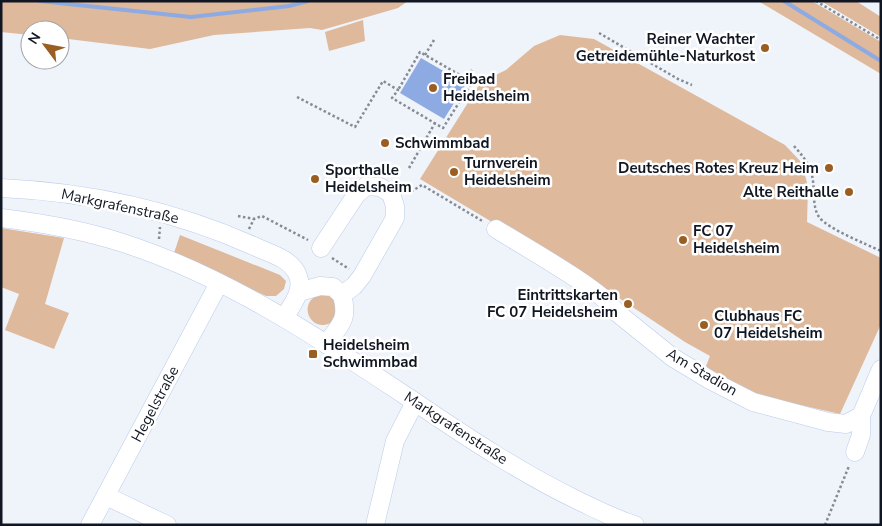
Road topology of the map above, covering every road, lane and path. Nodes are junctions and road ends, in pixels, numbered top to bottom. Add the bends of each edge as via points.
1 (816, 1) edge
2 (599, 33) dead end
3 (434, 40) dead end
4 (881, 40) edge
5 (425, 55) junction
6 (472, 70) dead end
7 (466, 79) junction
8 (692, 85) dead end
9 (398, 90) junction
10 (297, 97) dead end
11 (435, 123) junction
12 (794, 146) dead end
13 (409, 168) dead end
14 (1, 188) edge
15 (391, 194) junction
16 (160, 213) junction
17 (238, 216) dead end
18 (262, 216) dead end
19 (1, 218) edge
20 (254, 219) dead end
21 (496, 229) joint
22 (321, 248) junction
23 (881, 251) edge
24 (159, 256) junction
25 (362, 276) junction
26 (219, 283) junction
27 (298, 292) junction
28 (342, 295) junction
29 (284, 318) junction
30 (326, 344) junction
31 (881, 369) edge
32 (415, 402) junction
33 (860, 416) junction
34 (855, 452) joint
35 (106, 496) junction
36 (614, 522) edge
37 (90, 525) edge
38 (167, 525) edge
39 (375, 525) edge
40 (635, 525) edge
41 (825, 525) edge

1 - 4 path
2 - 8 path
3 - 5 path
5 - 7 path
5 - 9 path via 420,52
6 - 7 path
7 - 11 path via 472,82 443,128
9 - 10 path via 383,82 356,127
9 - 11 path via 392,98
11 - 13 path
12 - 23 path via 812,173 818,216 826,224
14 - 16 street, Markgrafenstraße via 62,192
15 - 21 path via 412,191 422,185
15 - 22 street via 380,187 366,186 356,195
15 - 25 street via 395,218
16 - 24 path
16 - 27 street, Markgrafenstraße via 230,236 285,260 298,276
17 - 20 path
18 - 22 path
19 - 24 street, Markgrafenstraße via 54,225
21 - 33 street, Am Stadion via 587,286 672,358 710,380 753,402 828,422 846,424
22 - 25 path via 337,262
24 - 26 street, Markgrafenstraße
25 - 28 street
26 - 29 street, Markgrafenstraße
26 - 35 street, Hegelstraße
27 - 28 street via 326,286
27 - 29 street
28 - 30 street via 345,306 343,320
29 - 30 street, Markgrafenstraße
30 - 32 street, Markgrafenstraße
31 - 33 street
32 - 36 street, Markgrafenstraße via 541,483
32 - 39 street via 395,441
33 - 34 street via 861,435
34 - 41 path
35 - 37 street, Hegelstraße
35 - 38 street
36 - 40 street, Markgrafenstraße

